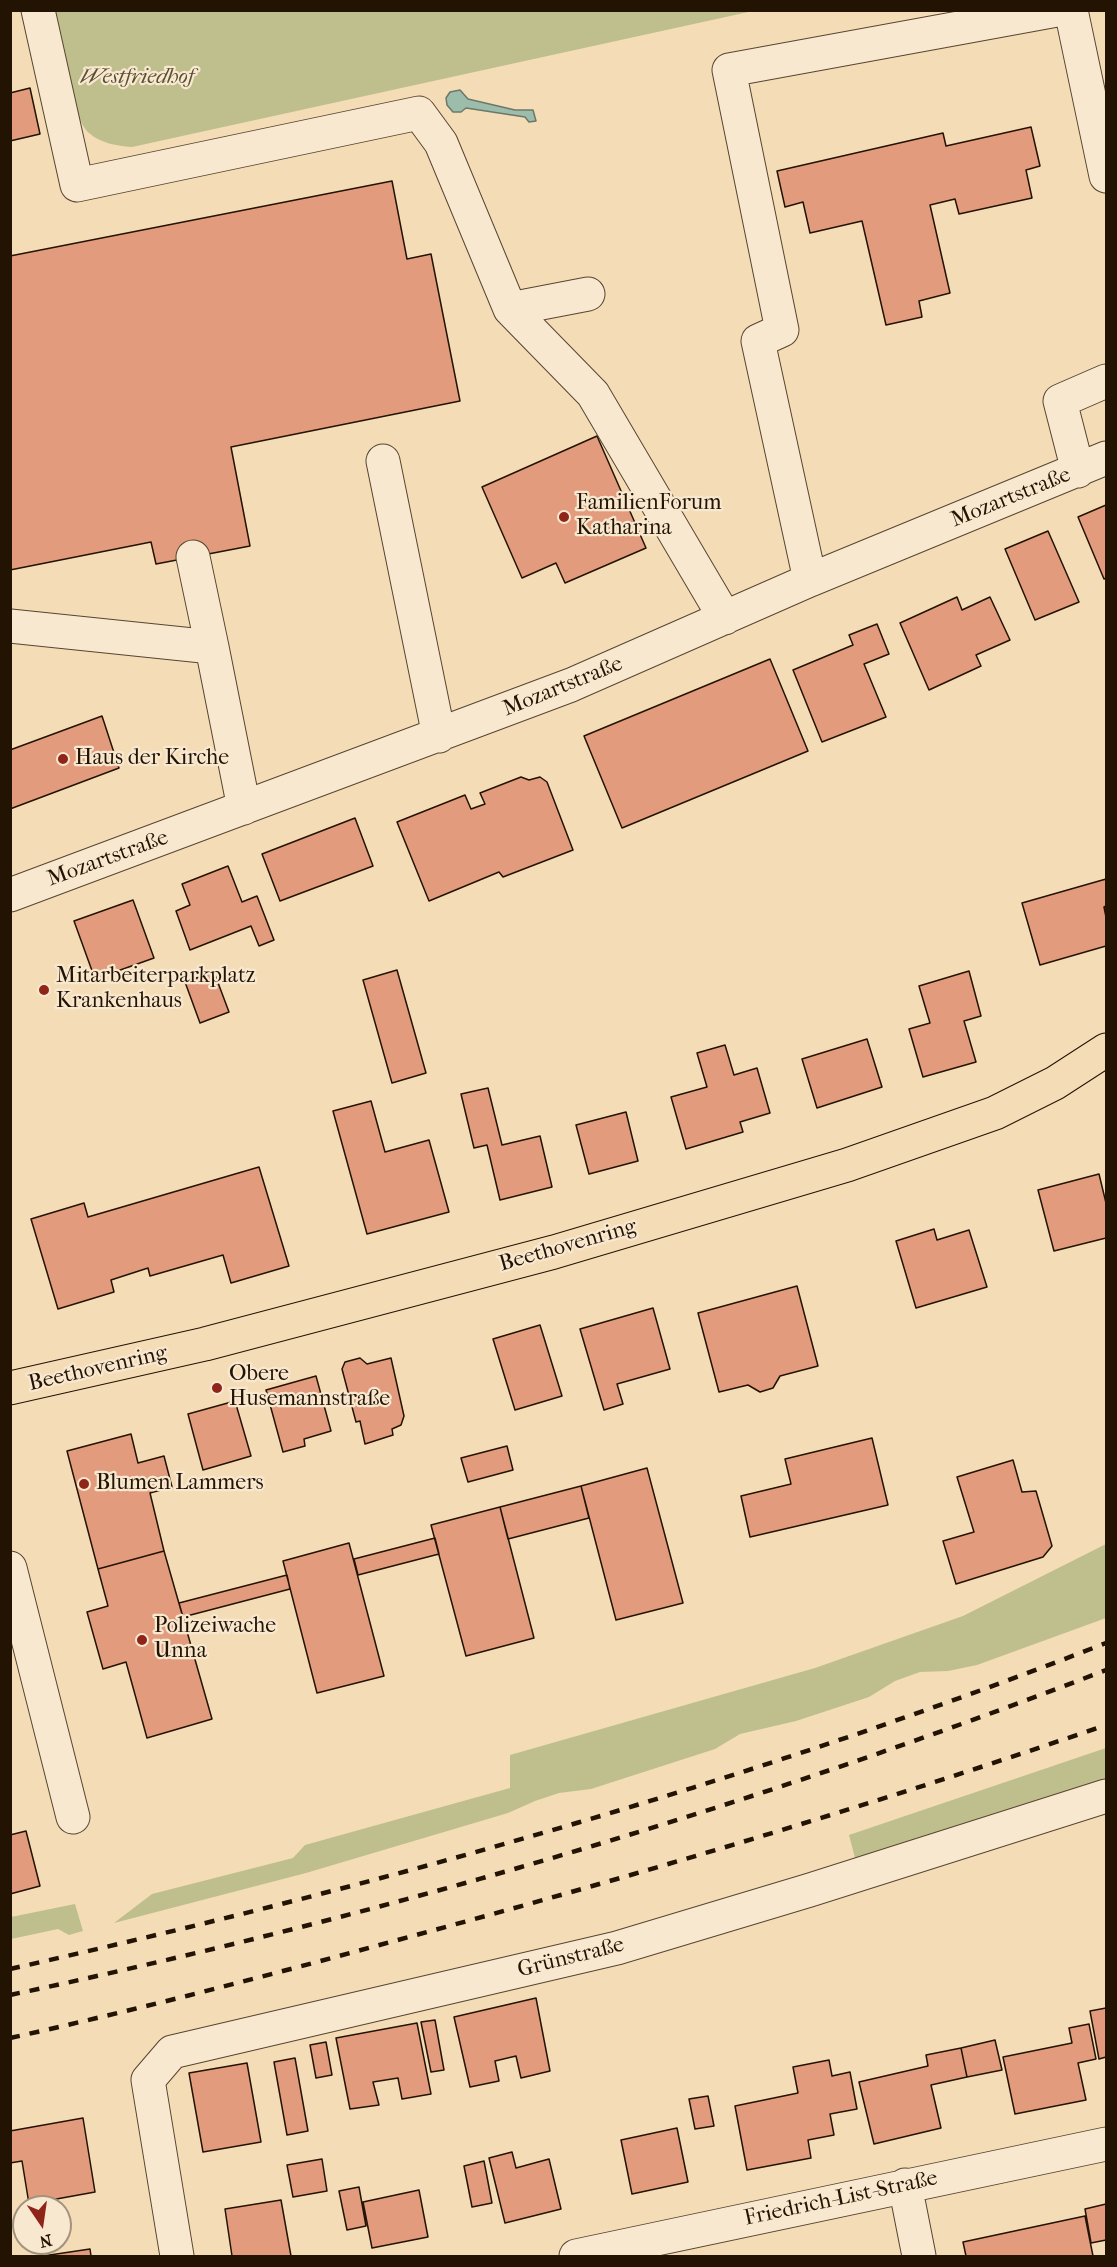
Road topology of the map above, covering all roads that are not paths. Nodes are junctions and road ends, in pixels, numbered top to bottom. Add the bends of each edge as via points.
1 (38, 10) edge
2 (1058, 10) edge
3 (1071, 10) edge
4 (1107, 176) edge
5 (588, 294) dead end
6 (510, 309) junction
7 (1107, 381) edge
8 (383, 461) dead end
9 (1092, 464) edge
10 (193, 557) dead end
11 (810, 580) junction
12 (725, 618) junction
13 (10, 626) edge
14 (212, 647) junction
15 (439, 736) junction
16 (244, 808) junction
17 (10, 895) edge
18 (1107, 1050) edge
19 (10, 1388) edge
20 (12, 1580) edge
21 (1107, 1796) edge
22 (73, 1817) dead end
23 (1107, 2144) edge
24 (905, 2185) junction
25 (177, 2256) edge
26 (576, 2256) edge
27 (919, 2256) edge

1 - 6 street via 77,185 419,113 441,143
2 - 11 street via 729,70 782,330 758,341
3 - 4 street
5 - 6 street
6 - 12 street via 593,394
7 - 9 street via 1060,401
8 - 15 street
9 - 11 street, Mozartstraße
10 - 14 street
11 - 12 street, Mozartstraße
12 - 15 street, Mozartstraße via 571,685
13 - 14 street
14 - 16 street
15 - 16 street, Mozartstraße
16 - 17 street, Mozartstraße
18 - 19 main road, Beethovenring via 1055,1083 995,1113 848,1165 520,1261 205,1344
20 - 22 street
21 - 25 street, Grünstraße via 617,1948 172,2052 148,2080
23 - 24 street, Friedrich-List-Straße
24 - 26 street, Friedrich-List-Straße
24 - 27 street

